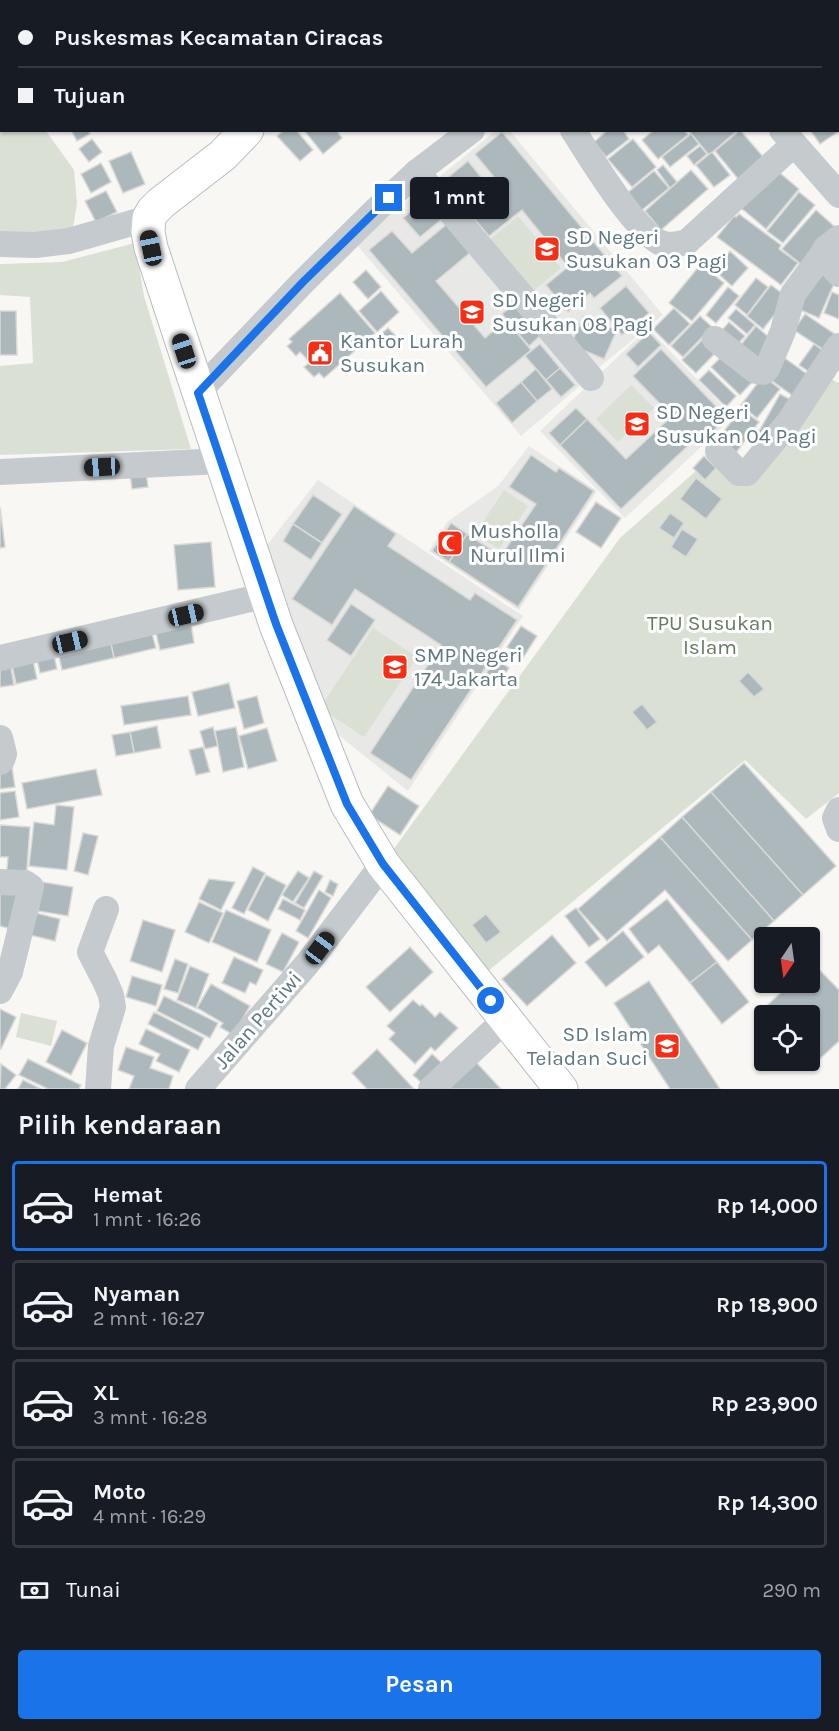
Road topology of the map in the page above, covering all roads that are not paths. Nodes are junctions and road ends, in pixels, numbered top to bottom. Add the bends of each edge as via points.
1 (245, 132) edge
2 (469, 132) edge
3 (574, 132) edge
4 (788, 137) edge
5 (417, 172) junction
6 (838, 191) edge
7 (149, 218) junction
8 (0, 244) edge
9 (830, 247) edge
10 (839, 274) edge
11 (715, 339) dead end
12 (839, 346) edge
13 (591, 378) dead end
14 (198, 393) junction
15 (718, 451) dead end
16 (221, 461) junction
17 (0, 472) edge
18 (267, 596) junction
19 (0, 658) edge
20 (0, 738) edge
21 (0, 762) edge
22 (839, 810) edge
23 (839, 829) edge
24 (383, 864) junction
25 (0, 882) edge
26 (106, 909) dead end
27 (0, 992) edge
28 (506, 1019) junction
29 (98, 1089) edge
30 (198, 1089) edge
31 (431, 1089) edge
32 (561, 1089) edge

1 - 7 street via 202,173 161,203
2 - 5 street
3 - 4 street via 614,192 648,235 662,244 687,242 693,237
4 - 6 street
5 - 13 street
5 - 14 street via 310,275
7 - 8 street via 69,241
7 - 14 street via 151,248
9 - 10 street
9 - 11 street via 793,294 767,369 756,371
12 - 15 street via 789,422 747,473 739,473
14 - 16 street
16 - 17 street
16 - 18 street
18 - 19 street
18 - 24 street via 347,804
20 - 21 street via 4,754
22 - 23 street via 835,818
24 - 28 street
24 - 30 street, Jalan Pertiwi via 307,964
25 - 27 street via 31,887 10,972
26 - 29 street via 90,952 113,1007 101,1046
28 - 31 street
28 - 32 street

